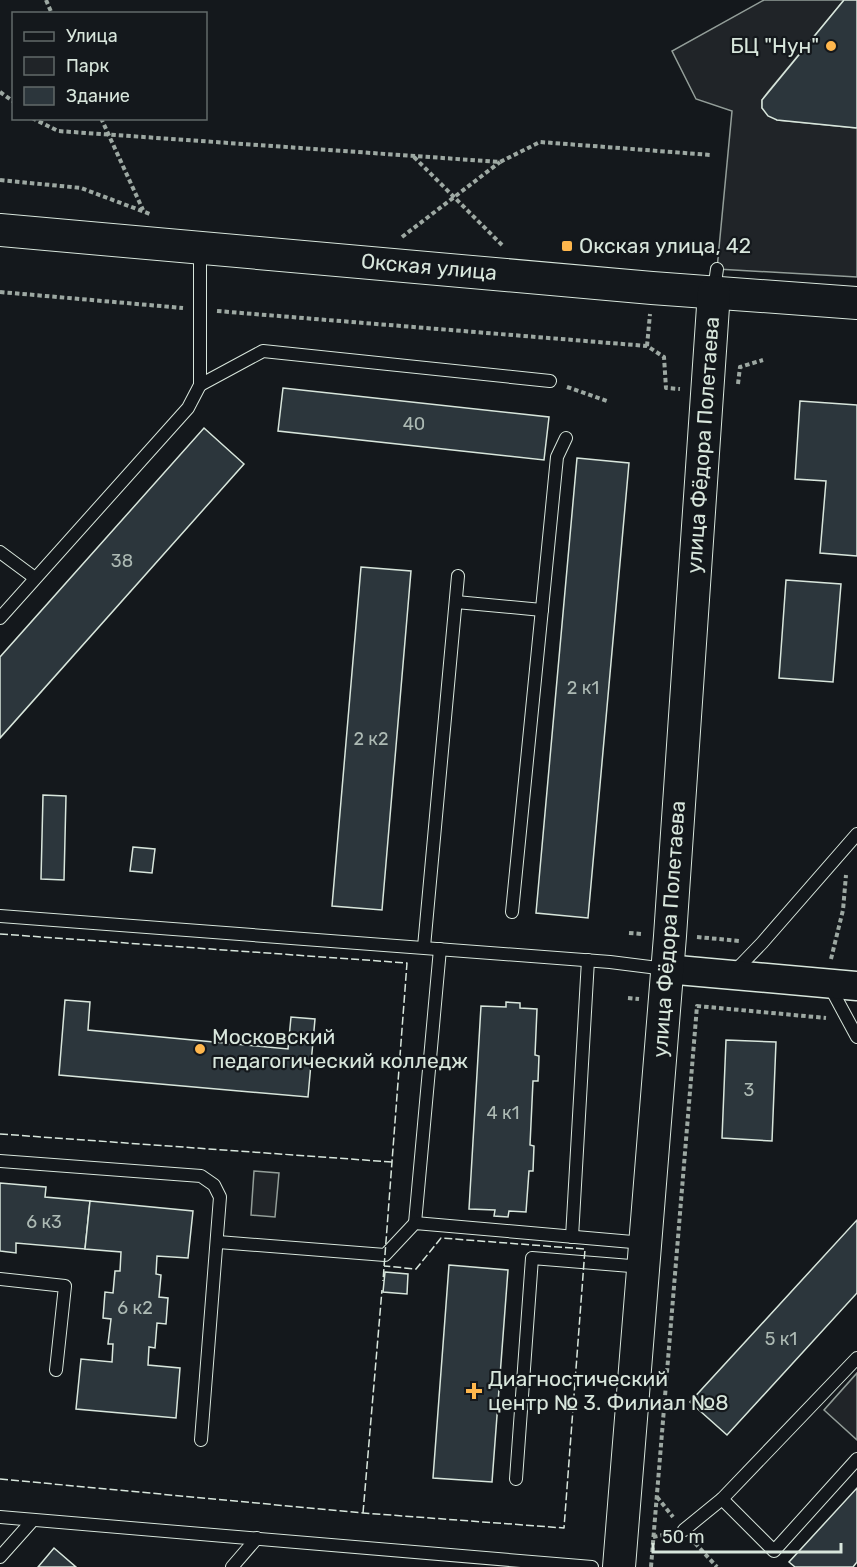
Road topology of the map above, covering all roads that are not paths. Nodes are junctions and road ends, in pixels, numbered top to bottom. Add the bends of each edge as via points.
1 (0, 230) edge
2 (200, 247) junction
3 (715, 280) junction
4 (857, 303) edge
5 (550, 381) road end
6 (200, 385) junction
7 (566, 438) dead end
8 (0, 552) edge
9 (458, 576) dead end
10 (35, 578) junction
11 (456, 602) junction
12 (542, 610) junction
13 (0, 618) edge
14 (857, 834) edge
15 (512, 912) dead end
16 (0, 916) edge
17 (424, 947) junction
18 (440, 949) junction
19 (588, 960) junction
20 (666, 969) junction
21 (731, 975) junction
22 (828, 983) junction
23 (857, 986) edge
24 (857, 1037) edge
25 (0, 1161) edge
26 (415, 1223) junction
27 (572, 1237) junction
28 (218, 1242) junction
29 (643, 1255) junction
30 (0, 1279) edge
31 (857, 1358) edge
32 (56, 1370) dead end
33 (201, 1440) dead end
34 (857, 1459) edge
35 (516, 1479) dead end
36 (722, 1498) junction
37 (0, 1517) edge
38 (33, 1520) junction
39 (684, 1530) road end
40 (257, 1538) junction
41 (0, 1557) edge
42 (475, 1563) edge
43 (232, 1567) edge
44 (592, 1567) edge
45 (619, 1567) edge

1 - 2 main road, Окская улица
2 - 3 main road, Окская улица
2 - 6 lane
3 - 4 main road, Окская улица
3 - 20 main road, улица Фёдора Полетаева
5 - 6 lane via 263,351
6 - 10 lane via 188,408
7 - 12 lane via 557,457
8 - 10 lane
9 - 11 lane
10 - 13 lane
11 - 12 lane
11 - 17 lane
12 - 15 lane
14 - 21 lane
16 - 17 lane
17 - 18 lane
18 - 19 lane
18 - 26 lane
19 - 20 lane
19 - 27 lane
20 - 21 street
20 - 29 main road, улица Фёдора Полетаева
21 - 22 street
22 - 23 street
22 - 24 lane
25 - 28 lane via 201,1176 214,1185 220,1197
26 - 27 lane
26 - 28 lane via 385,1256
27 - 29 lane
28 - 33 lane
29 - 35 lane via 532,1258
29 - 45 main road, улица Фёдора Полетаева
30 - 32 lane via 65,1286
31 - 36 lane
34 - 36 lane via 774,1551
36 - 39 lane
37 - 38 lane
38 - 40 lane
38 - 41 lane
40 - 42 lane
40 - 43 lane
42 - 44 lane

